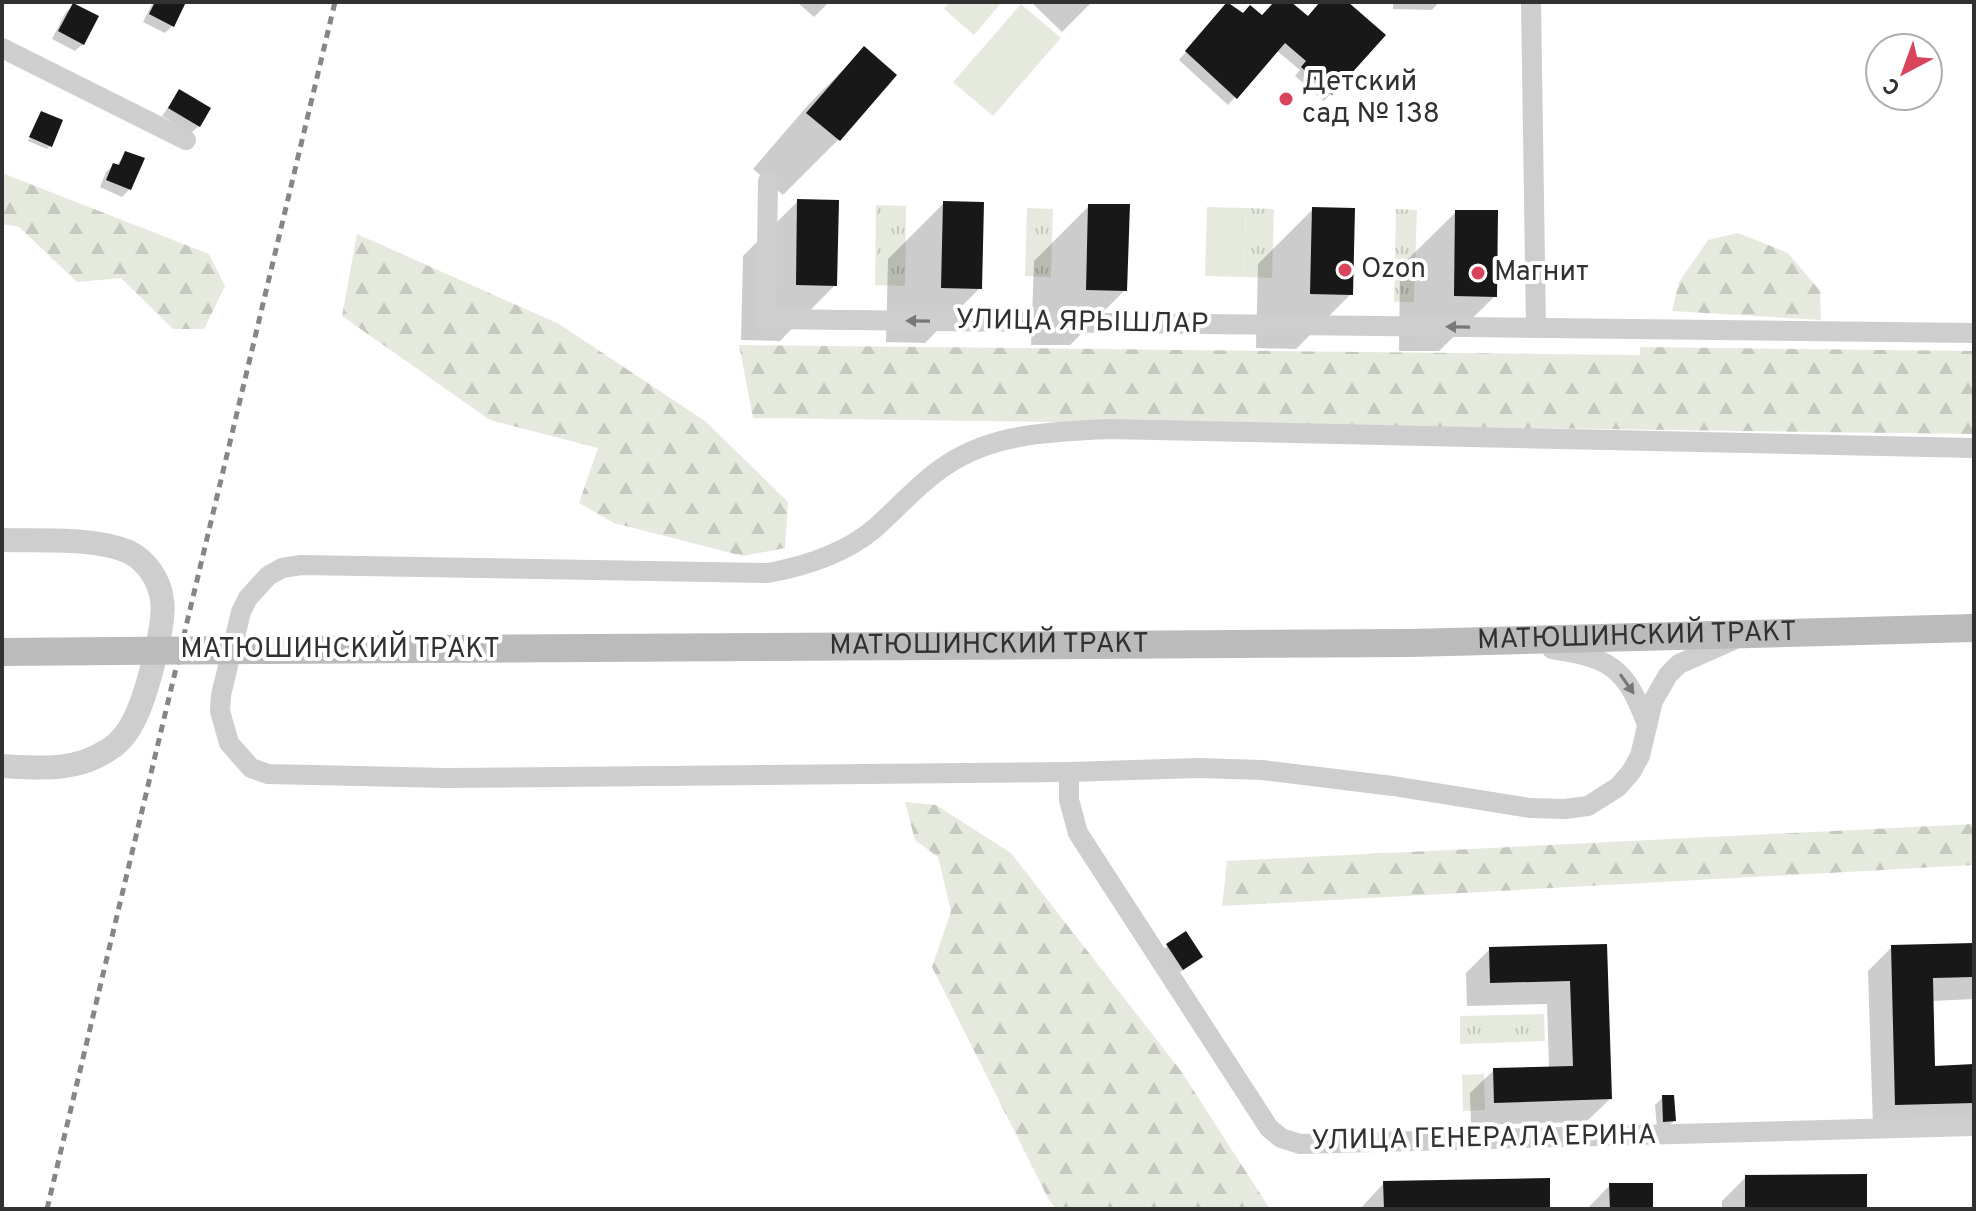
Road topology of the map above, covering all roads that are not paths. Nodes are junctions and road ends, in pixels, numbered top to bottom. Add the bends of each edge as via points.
1 (1531, 2) edge
2 (2, 48) edge
3 (186, 140) dead end
4 (768, 181) dead end
5 (1536, 328) junction
6 (1974, 333) edge
7 (1974, 448) edge
8 (2, 540) edge
9 (1974, 628) edge
10 (1744, 635) junction
11 (1505, 641) junction
12 (2, 652) edge
13 (1646, 722) junction
14 (2, 766) edge
15 (1069, 772) junction
16 (1974, 1126) edge

1 - 5 street
2 - 3 street
5 -> 4 street, УЛИЦА ЯРЫШЛАР via 766,319
5 - 6 street, УЛИЦА ЯРЫШЛАР
7 - 15 street via 1108,429 1026,436 949,463 854,544 768,573 282,568 257,585 241,612 220,711 229,743 251,768 268,774 462,778
8 - 14 street via 109,546 131,553 157,582 164,613 145,693 126,735 111,749 74,766
9 - 10 main road, МАТЮШИНСКИЙ ТРАКТ
10 - 11 main road, МАТЮШИНСКИЙ ТРАКТ
10 - 13 street via 1679,664 1659,688
11 - 12 main road, МАТЮШИНСКИЙ ТРАКТ, bridge
11 -> 13 street via 1603,661 1629,682
13 - 15 street via 1640,756 1618,787 1588,806 1565,809 1262,770
15 - 16 street, УЛИЦА ГЕНЕРАЛА ЕРИНА via 1069,800 1078,833 1269,1128 1287,1141

